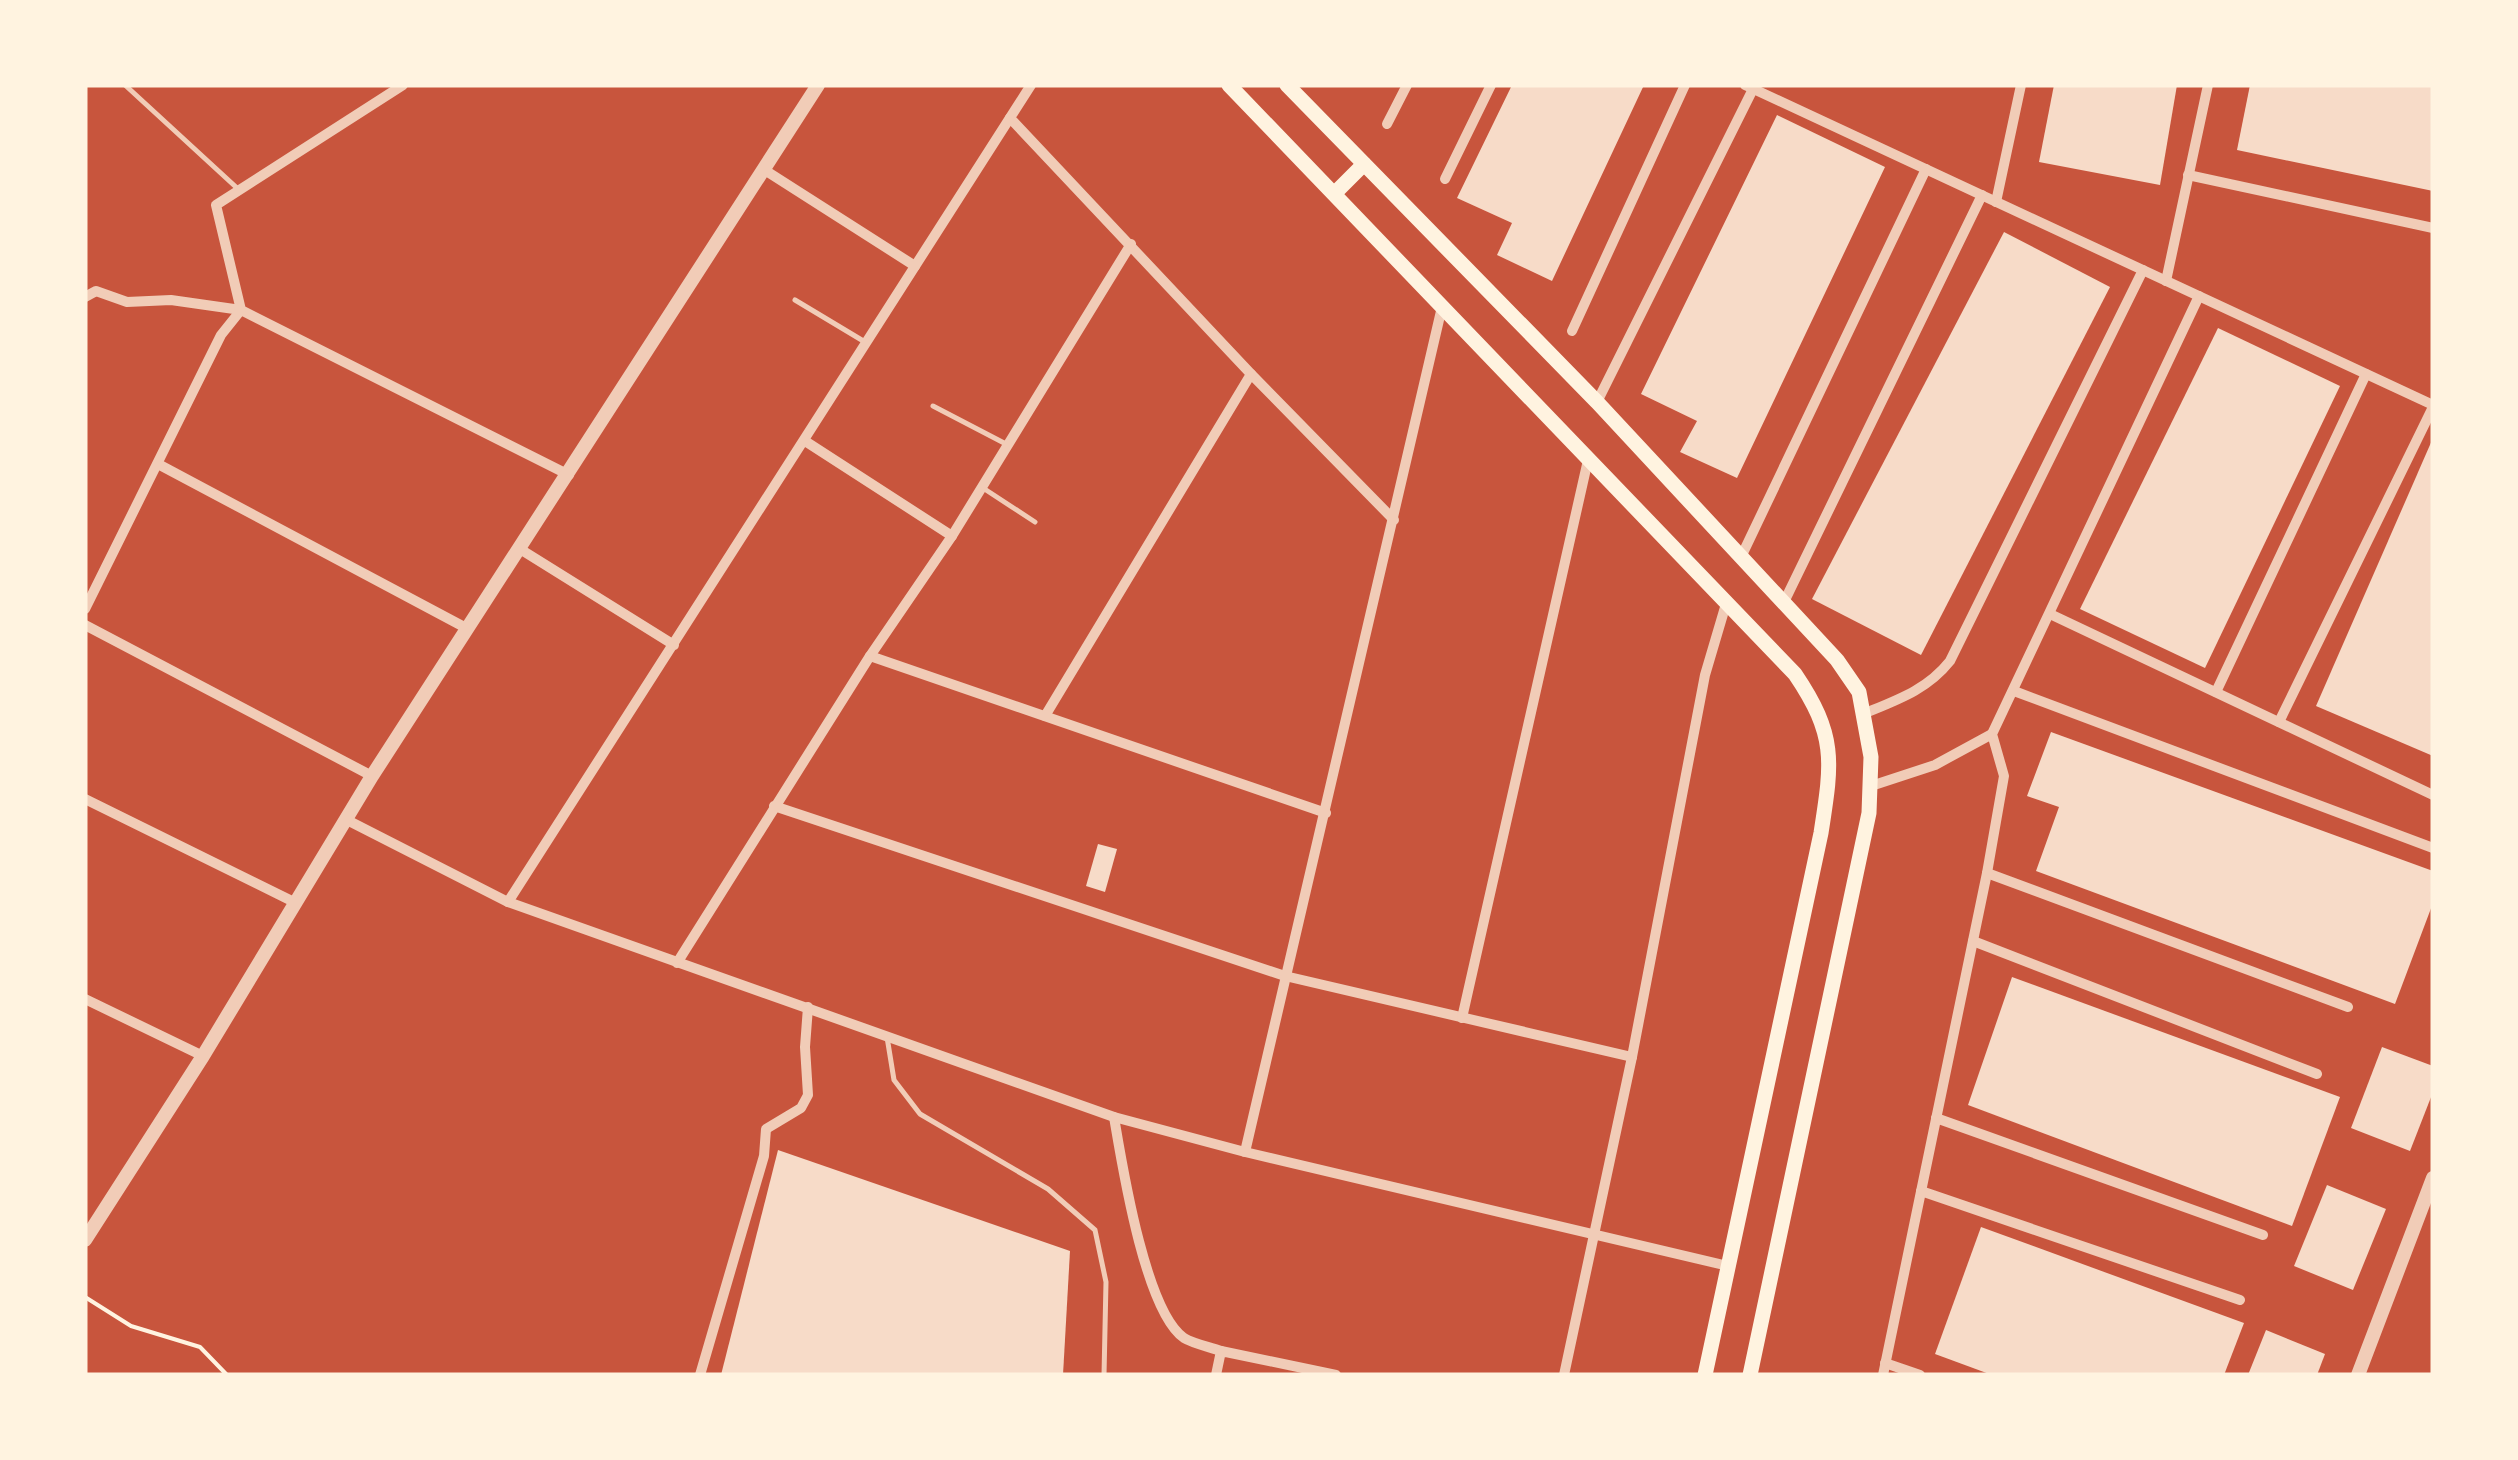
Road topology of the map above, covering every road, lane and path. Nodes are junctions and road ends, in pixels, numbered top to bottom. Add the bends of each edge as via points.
1 (125, 85) edge
2 (403, 85) edge
3 (818, 85) edge
4 (1031, 85) edge
5 (1229, 85) edge
6 (1287, 85) edge
7 (1406, 85) edge
8 (1491, 85) edge
9 (1685, 85) edge
10 (2008, 85) edge
11 (2208, 85) edge
12 (2021, 86) edge
13 (1749, 87) edge
14 (1010, 118) junction
15 (1387, 124) dead end
16 (1364, 164) junction
17 (764, 169) junction
18 (1926, 169) junction
19 (2188, 175) junction
20 (1444, 179) dead end
21 (239, 190) junction
22 (1336, 193) junction
23 (1982, 195) junction
24 (1996, 202) junction
25 (2433, 228) edge
26 (1132, 244) junction
27 (915, 266) junction
28 (2144, 270) junction
29 (2166, 280) junction
30 (2199, 296) junction
31 (85, 297) edge
32 (795, 300) dead end
33 (1442, 307) junction
34 (241, 310) junction
35 (1572, 330) dead end
36 (867, 342) junction
37 (1251, 374) junction
38 (2366, 374) junction
39 (1597, 402) junction
40 (933, 406) dead end
41 (2433, 406) edge
42 (805, 441) junction
43 (1008, 445) junction
44 (1588, 460) junction
45 (158, 464) junction
46 (569, 475) junction
47 (982, 487) junction
48 (1394, 520) junction
49 (1035, 522) dead end
50 (952, 536) junction
51 (520, 549) junction
52 (1742, 555) junction
53 (1785, 600) junction
54 (1726, 604) junction
55 (85, 609) edge
56 (2050, 614) junction
57 (85, 625) edge
58 (468, 629) junction
59 (674, 645) junction
60 (870, 656) junction
61 (2014, 691) junction
62 (2216, 692) junction
63 (1863, 714) junction
64 (1045, 716) junction
65 (2279, 722) junction
66 (1992, 734) junction
67 (372, 776) junction
68 (1871, 786) junction
69 (2433, 794) edge
70 (85, 800) edge
71 (774, 806) junction
72 (1326, 813) junction
73 (347, 820) junction
74 (2433, 848) edge
75 (1987, 873) junction
76 (508, 902) junction
77 (296, 903) junction
78 (1973, 941) junction
79 (677, 964) junction
80 (1285, 976) junction
81 (85, 999) edge
82 (808, 1008) junction
83 (2348, 1008) dead end
84 (1462, 1018) junction
85 (887, 1034) junction
86 (204, 1056) junction
87 (1632, 1057) junction
88 (2317, 1074) dead end
89 (1114, 1117) junction
90 (1936, 1118) junction
91 (1245, 1152) junction
92 (2433, 1178) edge
93 (1921, 1191) junction
94 (1592, 1233) junction
95 (2264, 1235) dead end
96 (85, 1240) edge
97 (1728, 1266) junction
98 (85, 1298) edge
99 (2240, 1300) dead end
100 (1221, 1351) junction
101 (1884, 1369) edge
102 (228, 1375) edge
103 (700, 1375) edge
104 (1104, 1375) edge
105 (1216, 1375) edge
106 (1336, 1375) edge
107 (1564, 1375) edge
108 (1705, 1375) edge
109 (1750, 1375) edge
110 (1920, 1375) edge
111 (2358, 1375) edge

1 - 21 lane
2 - 21 street
3 - 17 street
4 - 14 street
5 - 22 main road
6 - 16 main road
7 - 15 street
8 - 20 street
9 - 35 street
10 - 12 street
11 - 19 street
12 - 24 street
13 - 18 street
13 - 39 street
14 - 26 street
14 - 27 street
16 - 22 main road
16 - 39 main road
17 - 27 street
17 - 46 street
18 - 23 street
18 - 52 street
19 - 25 street
19 - 29 street
21 - 34 street via 216,205
22 - 33 main road
23 - 24 street
23 - 53 street
24 - 28 street
26 - 37 street
26 - 43 street
27 - 36 street
28 - 29 street
28 - 63 street via 1950,660 1921,688
29 - 30 street
30 - 38 street
30 - 56 street
31 - 34 street via 96,291 126,302 171,300
32 - 36 lane
33 - 44 main road
33 - 48 street
34 - 45 street
34 - 46 street
36 - 42 street
37 - 48 street
37 - 64 street
38 - 41 street
38 - 62 street
39 - 52 main road
40 - 43 lane
41 - 65 street
42 - 50 street
42 - 59 street
43 - 47 street
44 - 54 main road
44 - 84 street
45 - 55 street
45 - 58 street
46 - 51 street
47 - 49 lane
47 - 50 street
48 - 72 street
50 - 60 street
51 - 58 street
51 - 59 street
52 - 53 main road
53 - 63 main road via 1854,682
54 - 87 street via 1705,675
54 - 97 main road via 1812,700 1831,762
56 - 61 street
56 - 62 street
57 - 67 street
58 - 67 street
59 - 76 street
60 - 64 street
60 - 71 street
61 - 66 street
61 - 74 street
62 - 65 street
63 - 68 main road
64 - 72 street
65 - 69 street
66 - 68 street via 1935,765
66 - 75 street via 2004,776
67 - 73 street
68 - 109 main road
70 - 77 street
71 - 79 street
71 - 80 street
72 - 80 street
73 - 76 street
73 - 77 street
75 - 78 street
75 - 83 street
76 - 79 street
77 - 86 street
78 - 88 street
78 - 90 street
79 - 82 street
80 - 84 street
80 - 91 street
81 - 86 street
82 - 85 street
82 - 103 street via 808,1095 766,1130
84 - 87 street
85 - 89 street
85 - 104 lane via 894,1080 920,1114 1048,1189 1094,1230 1106,1282
86 - 96 street
87 - 94 street
89 - 91 street
89 - 100 street via 1135,1232 1162,1302 1184,1338
90 - 93 street
90 - 95 street
91 - 94 street
92 - 111 street
93 - 99 street
93 - 101 street
94 - 97 street
94 - 107 street
97 - 108 main road
98 - 102 path via 131,1326 200,1347
100 - 105 street
100 - 106 street
101 - 110 street

